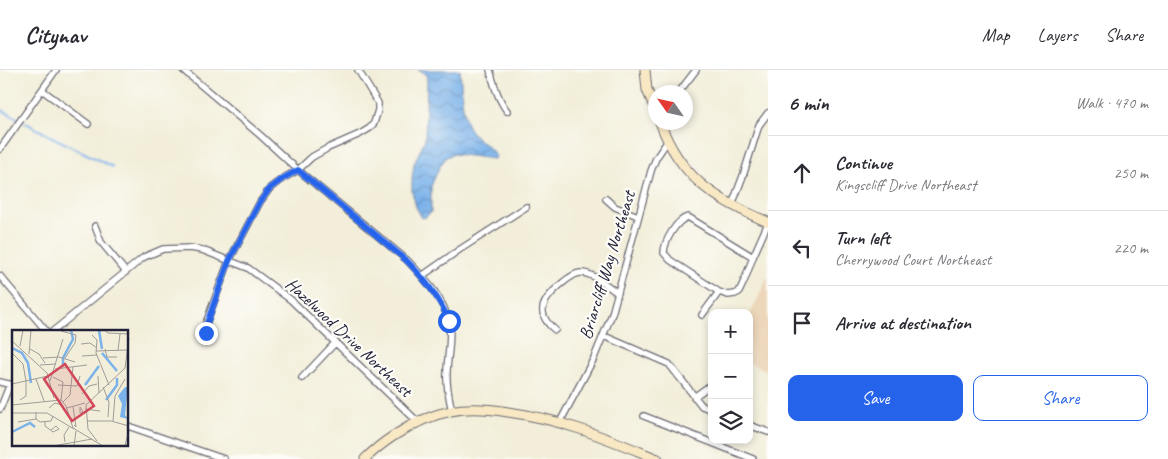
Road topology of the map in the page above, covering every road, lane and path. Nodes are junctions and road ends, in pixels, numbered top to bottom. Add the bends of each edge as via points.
1 (56, 70) edge
2 (183, 70) edge
3 (195, 70) edge
4 (358, 70) edge
5 (490, 70) edge
6 (645, 70) edge
7 (696, 70) edge
8 (190, 76) junction
9 (684, 85) edge
10 (42, 90) junction
11 (648, 92) edge
12 (507, 111) dead end
13 (768, 114) edge
14 (88, 124) dead end
15 (663, 130) edge
16 (667, 142) junction
17 (0, 148) edge
18 (298, 170) junction
19 (606, 199) dead end
20 (732, 205) junction
21 (526, 207) dead end
22 (678, 213) dead end
23 (638, 216) junction
24 (683, 218) junction
25 (768, 223) edge
26 (95, 226) dead end
27 (753, 257) junction
28 (229, 261) junction
29 (126, 272) junction
30 (0, 276) edge
31 (422, 276) junction
32 (719, 292) junction
33 (618, 293) junction
34 (702, 315) dead end
35 (45, 330) edge
36 (54, 330) edge
37 (555, 330) dead end
38 (206, 333) dead end
39 (604, 336) junction
40 (336, 342) junction
41 (302, 378) dead end
42 (0, 382) edge
43 (12, 385) edge
44 (708, 387) edge
45 (694, 397) junction
46 (708, 408) edge
47 (0, 409) edge
48 (452, 411) junction
49 (644, 416) dead end
50 (418, 422) junction
51 (560, 422) junction
52 (129, 426) edge
53 (753, 426) edge
54 (768, 432) edge
55 (708, 438) edge
56 (722, 444) edge
57 (224, 459) edge
58 (365, 459) edge
59 (658, 459) edge
60 (753, 459) edge

1 - 10 street
2 - 8 street
3 - 8 street
4 - 18 street via 378,103 374,123 360,134 328,148
5 - 12 street via 495,89
6 - 11 main road
7 - 9 street
8 - 18 street
10 - 14 street
10 - 17 street
13 - 20 street via 758,125
15 - 16 main road
16 - 20 main road via 694,178
16 - 23 street, Briarcliff Way Northeast via 656,158
18 - 28 street via 270,188
18 - 31 street
19 - 23 street via 615,207
20 - 25 main road
21 - 31 street
22 - 24 street
23 - 33 street, Briarcliff Way Northeast
24 - 27 street via 697,221
24 - 32 street via 665,243 664,253
25 - 27 street
26 - 29 street via 101,242
27 - 32 street via 738,292 728,295
28 - 29 street, Hazelwood Drive Northeast via 202,250 163,249 144,257
28 - 38 street
28 - 40 street, Hazelwood Drive Northeast via 248,268 291,300
29 - 36 street, Hazelwood Drive Northeast
30 - 35 street
31 - 48 street via 442,304 449,321 447,374
32 - 34 street
33 - 37 street via 580,271 547,296 543,304 544,317
33 - 39 street, Briarcliff Way Northeast
39 - 45 street via 669,364
39 - 51 street, Briarcliff Way Northeast
40 - 41 street
40 - 50 street, Hazelwood Drive Northeast
42 - 43 street
43 - 47 street
44 - 45 street
45 - 46 street
48 - 50 main road
48 - 51 main road via 498,410
49 - 55 street
50 - 58 main road
51 - 59 main road
52 - 57 street
53 - 54 street
56 - 60 street

